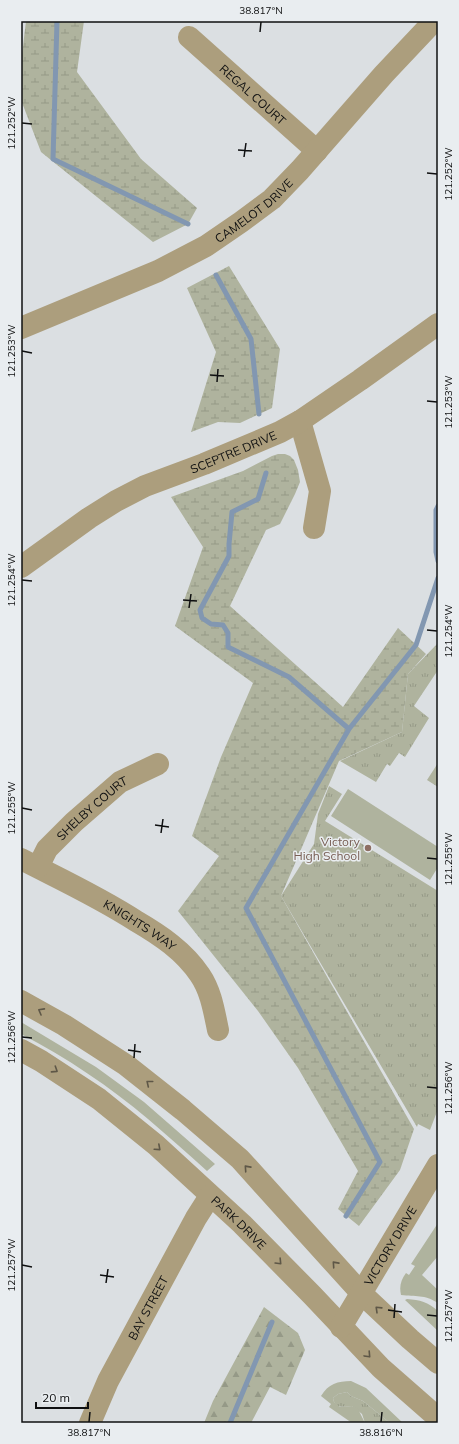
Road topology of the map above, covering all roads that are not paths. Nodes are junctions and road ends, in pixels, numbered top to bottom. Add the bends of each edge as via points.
1 (434, 21) edge
2 (190, 37) dead end
3 (317, 151) junction
4 (438, 324) edge
5 (21, 328) edge
6 (300, 421) junction
7 (314, 528) dead end
8 (21, 567) edge
9 (158, 764) dead end
10 (29, 863) edge
11 (21, 1001) edge
12 (218, 1030) dead end
13 (21, 1050) edge
14 (438, 1165) edge
15 (210, 1196) junction
16 (361, 1292) junction
17 (341, 1327) junction
18 (438, 1363) edge
19 (438, 1418) edge
20 (90, 1423) edge

1 - 3 street, CAMELOT DRIVE
2 - 3 street, REGAL COURT
3 - 5 street, CAMELOT DRIVE via 272,199 206,246 158,271
4 - 6 street, SCEPTRE DRIVE
6 - 7 street via 320,491
6 - 8 street, SCEPTRE DRIVE via 204,464 145,486 116,501
9 - 10 street, SHELBY COURT via 120,782 74,822 44,854
10 - 12 street, KNIGHTS WAY via 118,909 162,937 184,955 201,976 212,1002
16 -> 11 street via 240,1159 189,1115 126,1064
13 -> 15 street, PARK DRIVE via 99,1099 156,1145
14 - 16 street, VICTORY DRIVE
15 -> 17 street, PARK DRIVE via 242,1224
15 - 20 street, BAY STREET via 108,1381
16 - 17 street, VICTORY DRIVE
18 -> 16 street
17 -> 19 street, PARK DRIVE via 380,1368

